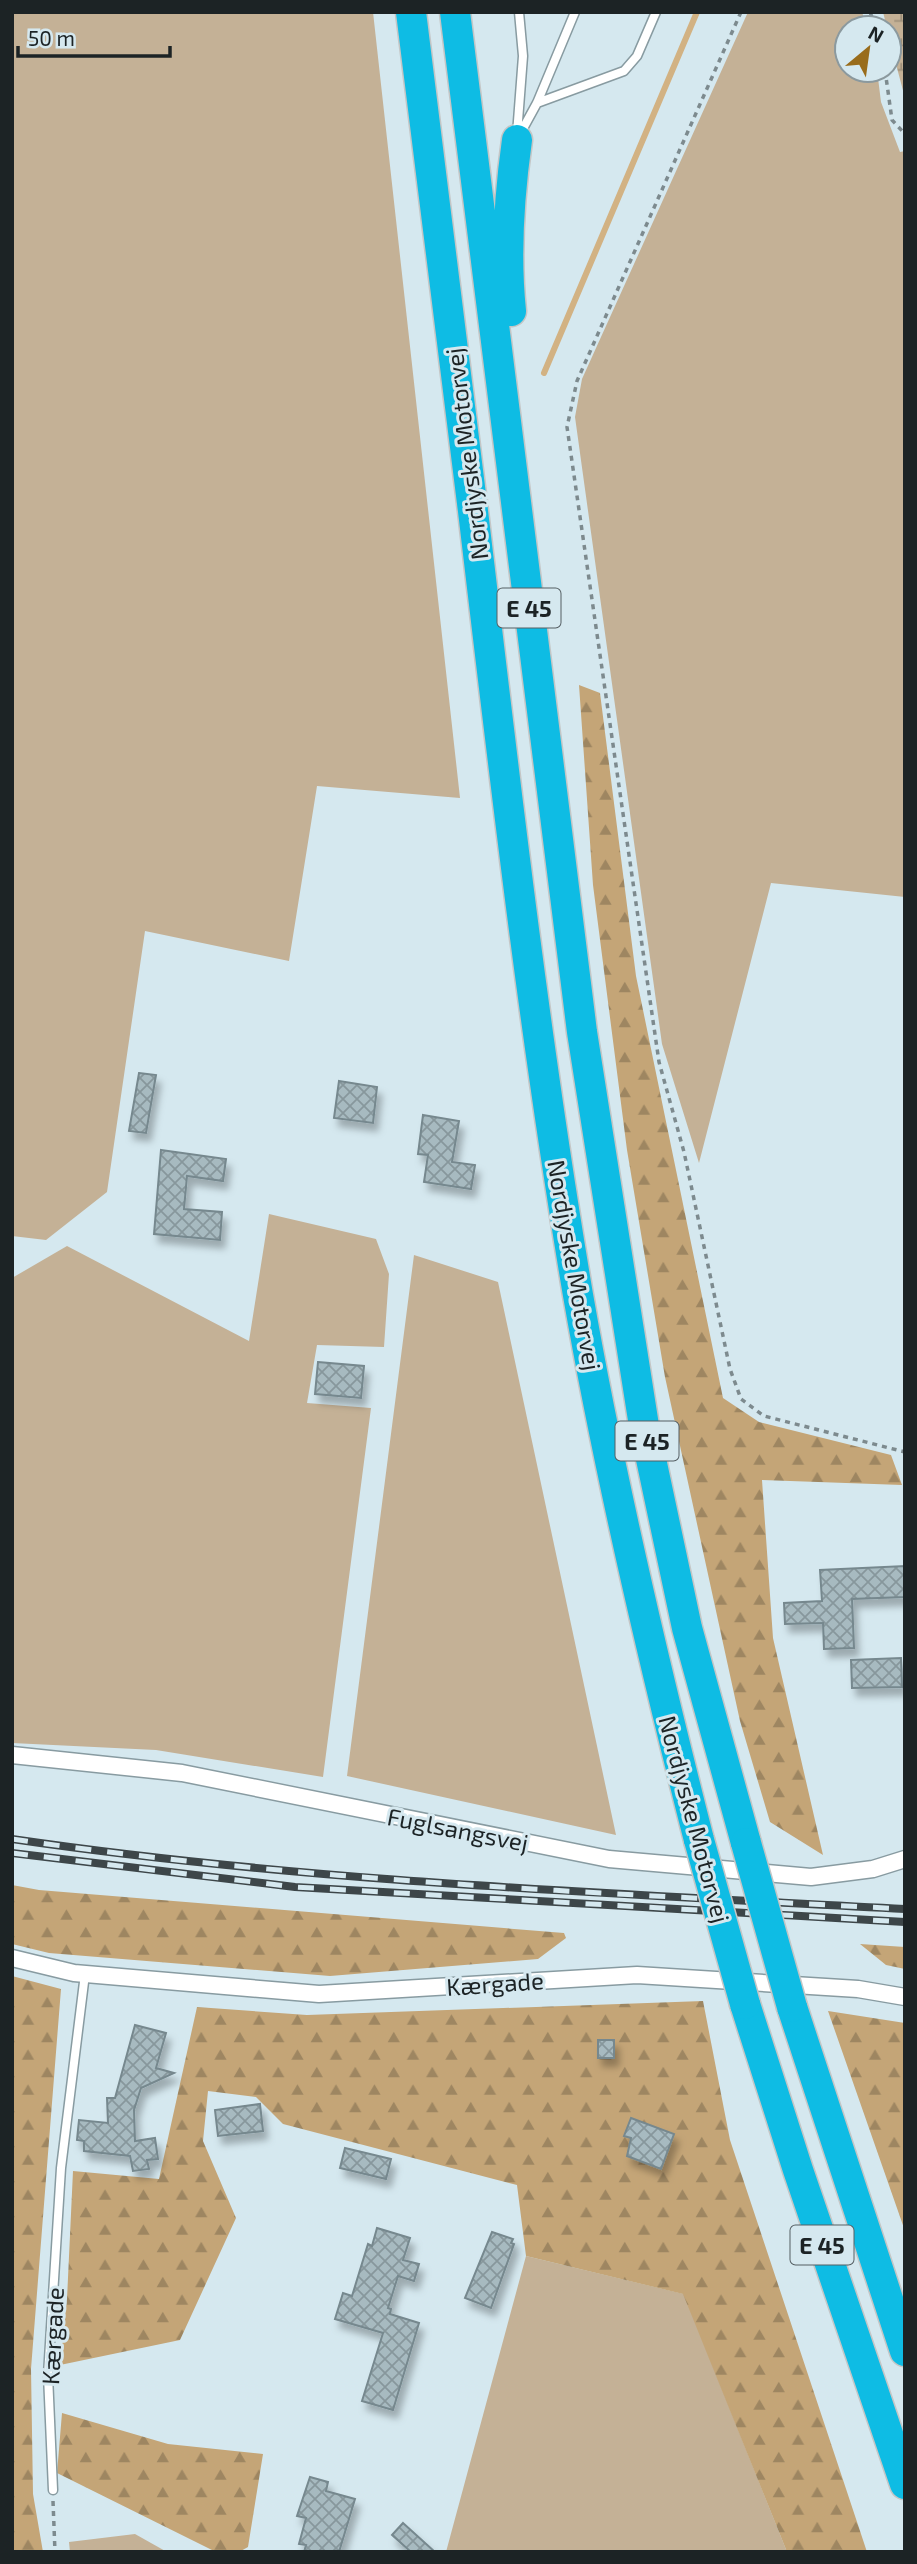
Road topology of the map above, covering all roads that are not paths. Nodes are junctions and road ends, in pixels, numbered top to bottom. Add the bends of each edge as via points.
1 (399, 12) edge
2 (411, 12) edge
3 (455, 12) edge
4 (519, 12) edge
5 (575, 12) edge
6 (656, 12) edge
7 (537, 103) junction
8 (517, 140) junction
9 (439, 247) junction
10 (582, 1032) junction
11 (12, 1755) edge
12 (905, 1859) edge
13 (12, 1958) edge
14 (86, 1974) junction
15 (905, 1997) edge
16 (905, 2351) edge
17 (905, 2484) edge
18 (52, 2490) road end

1 - 9 highway
2 - 9 highway, Nordjyske Motorvej / E 45
3 - 10 highway, Nordjyske Motorvej / E 45
4 - 8 lane via 523,56
5 - 7 lane
6 - 7 lane via 637,55 624,71
7 - 8 lane
8 - 10 highway via 507,257 540,553
9 - 17 highway, Nordjyske Motorvej / E 45, bridge via 521,908 576,1283 614,1483 664,1705 745,2004
10 - 16 highway, Nordjyske Motorvej / E 45, bridge via 643,1426 687,1628 792,2007
11 - 12 street, Fuglsangsvej via 182,1773 609,1859 811,1877 873,1869
13 - 14 street, Kærgade
14 - 15 street, Kærgade via 319,1994 637,1975 858,1989
14 - 18 lane, Kærgade via 61,2168 48,2375

